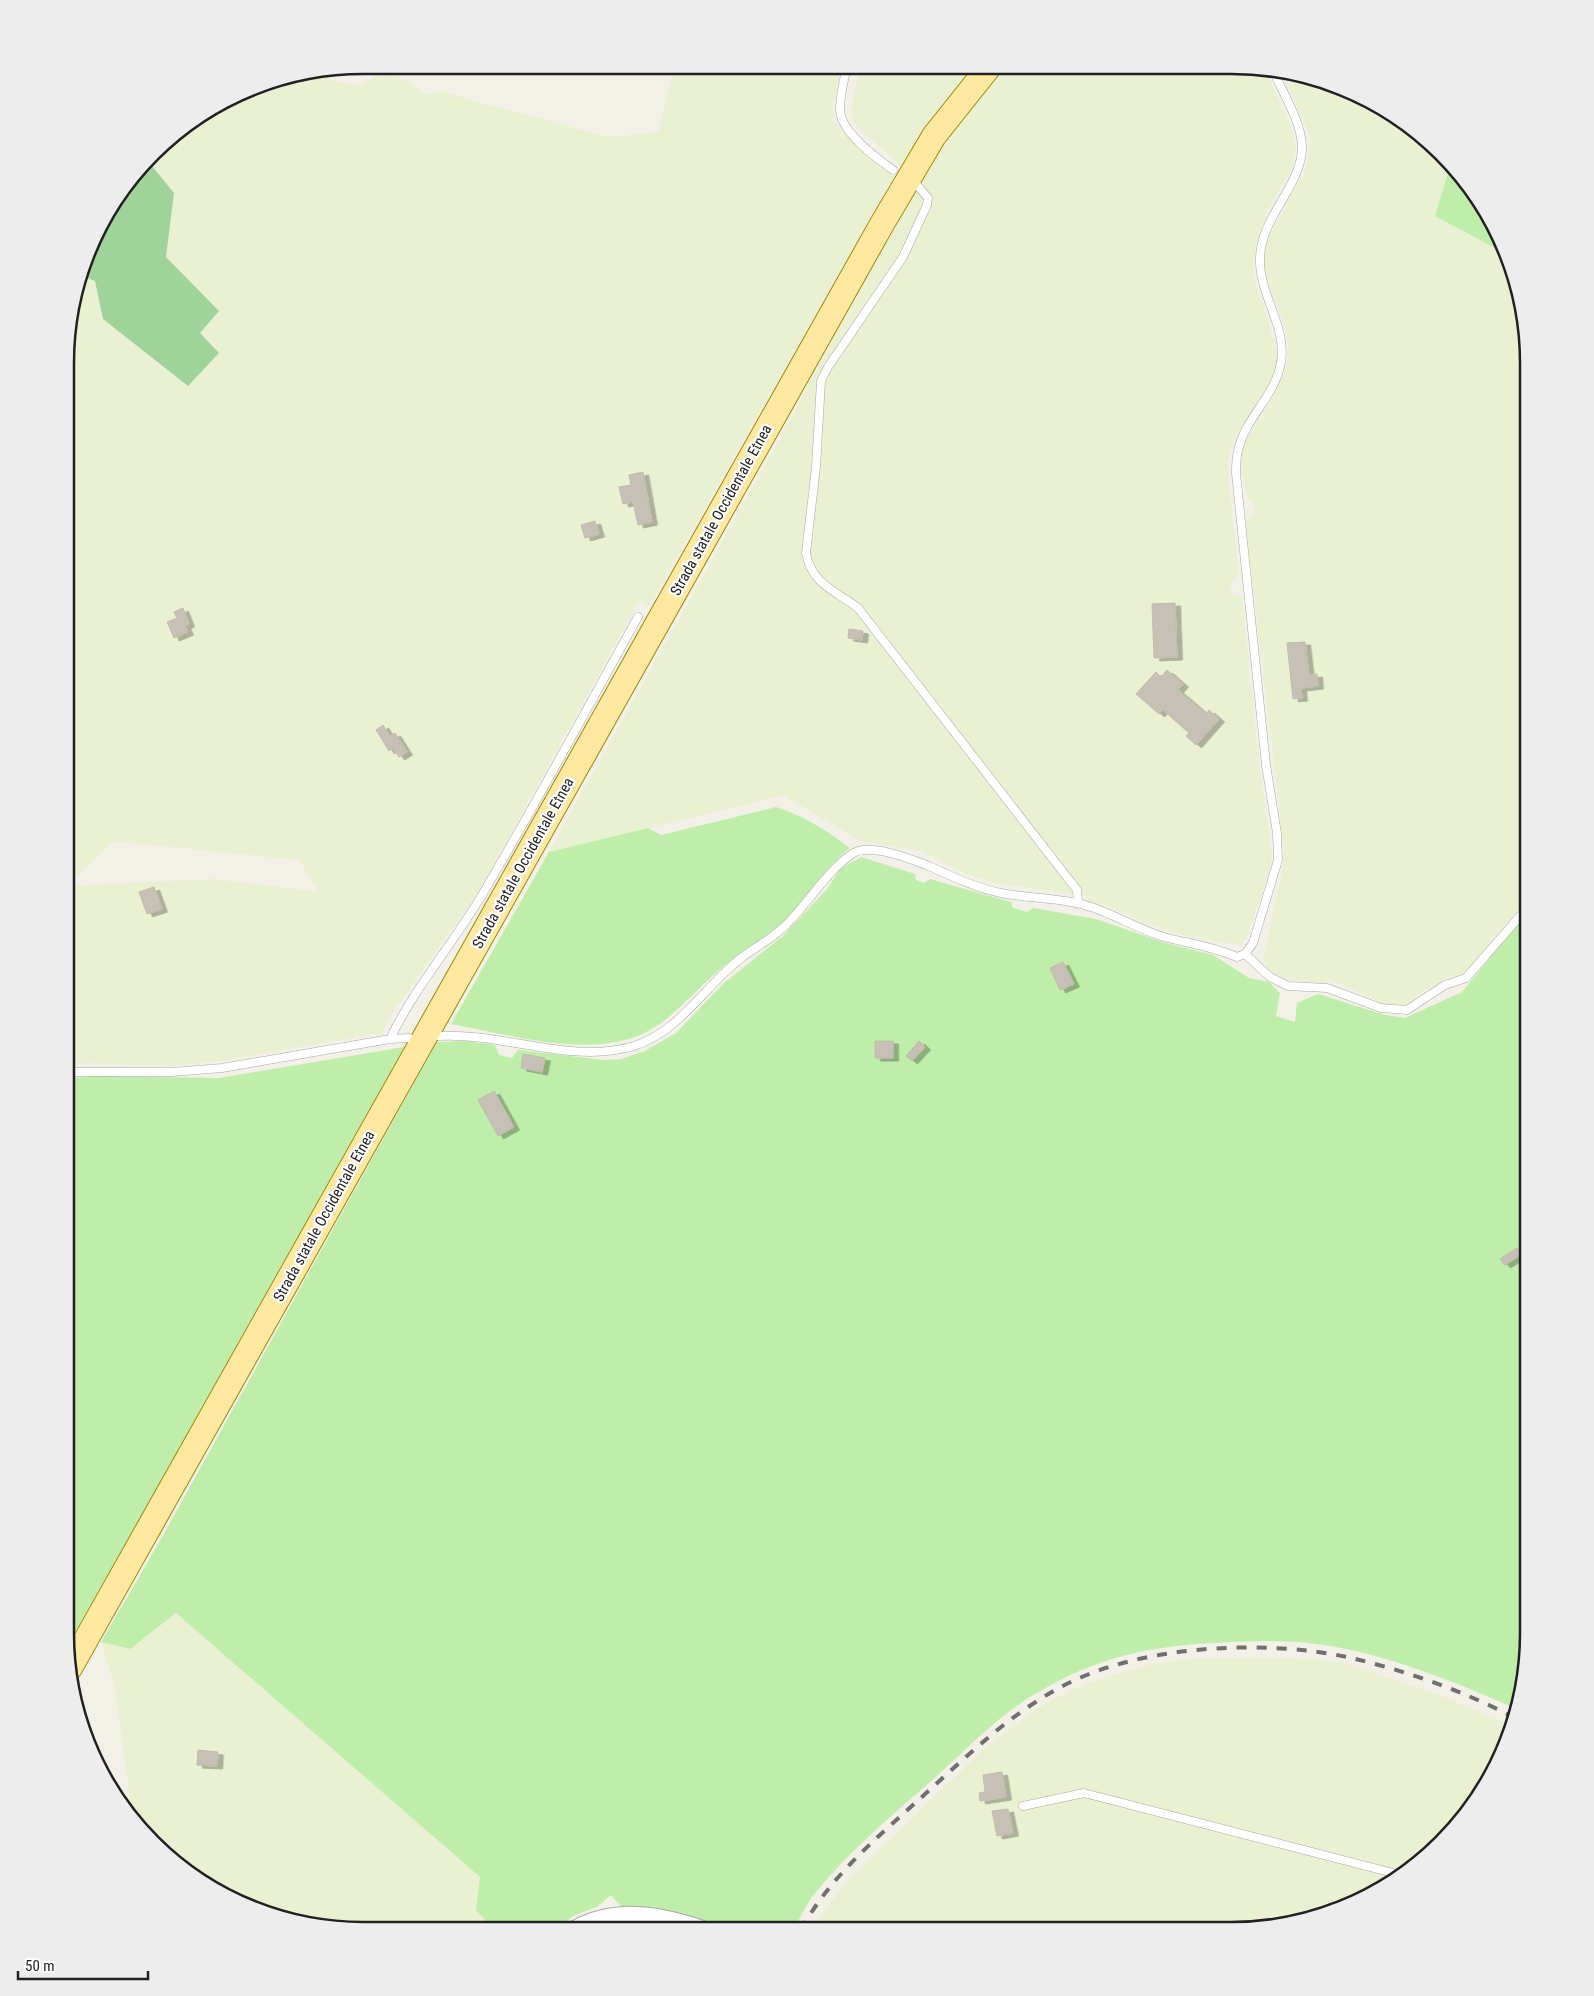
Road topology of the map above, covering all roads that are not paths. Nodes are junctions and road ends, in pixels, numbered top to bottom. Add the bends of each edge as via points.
1 (846, 74) edge
2 (983, 74) edge
3 (1276, 77) edge
4 (893, 170) dead end
5 (917, 185) dead end
6 (638, 617) dead end
7 (1078, 903) junction
8 (1520, 916) edge
9 (1245, 954) junction
10 (438, 1036) dead end
11 (390, 1038) junction
12 (409, 1038) dead end
13 (74, 1071) edge
14 (75, 1659) edge
15 (1023, 1806) dead end
16 (1392, 1873) edge
17 (596, 1922) edge
18 (678, 1922) edge

1 - 4 lane via 840,111 845,125 856,139
2 - 14 main road, Strada statale Occidentale Etnea via 934,136 887,215
3 - 9 lane via 1299,130 1302,156 1263,238 1259,258 1261,280 1280,333 1281,362 1272,389 1239,445 1236,473 1278,860 1253,943
5 - 7 lane via 928,198 927,205 903,257 821,381 806,553 808,566 821,583 858,608 1077,890
6 - 11 lane via 482,896 406,1006
7 - 9 lane via 1163,937 1214,947 1237,957
7 - 10 lane via 999,893 913,859 865,850 853,853 787,925 741,958 677,1021 636,1045 585,1052 460,1034
8 - 9 lane via 1466,978 1446,985 1407,1010 1382,1008 1327,988 1288,986 1270,977
11 - 12 lane
11 - 13 lane via 222,1068 172,1072
15 - 16 lane via 1084,1793
17 - 18 street via 626,1916

